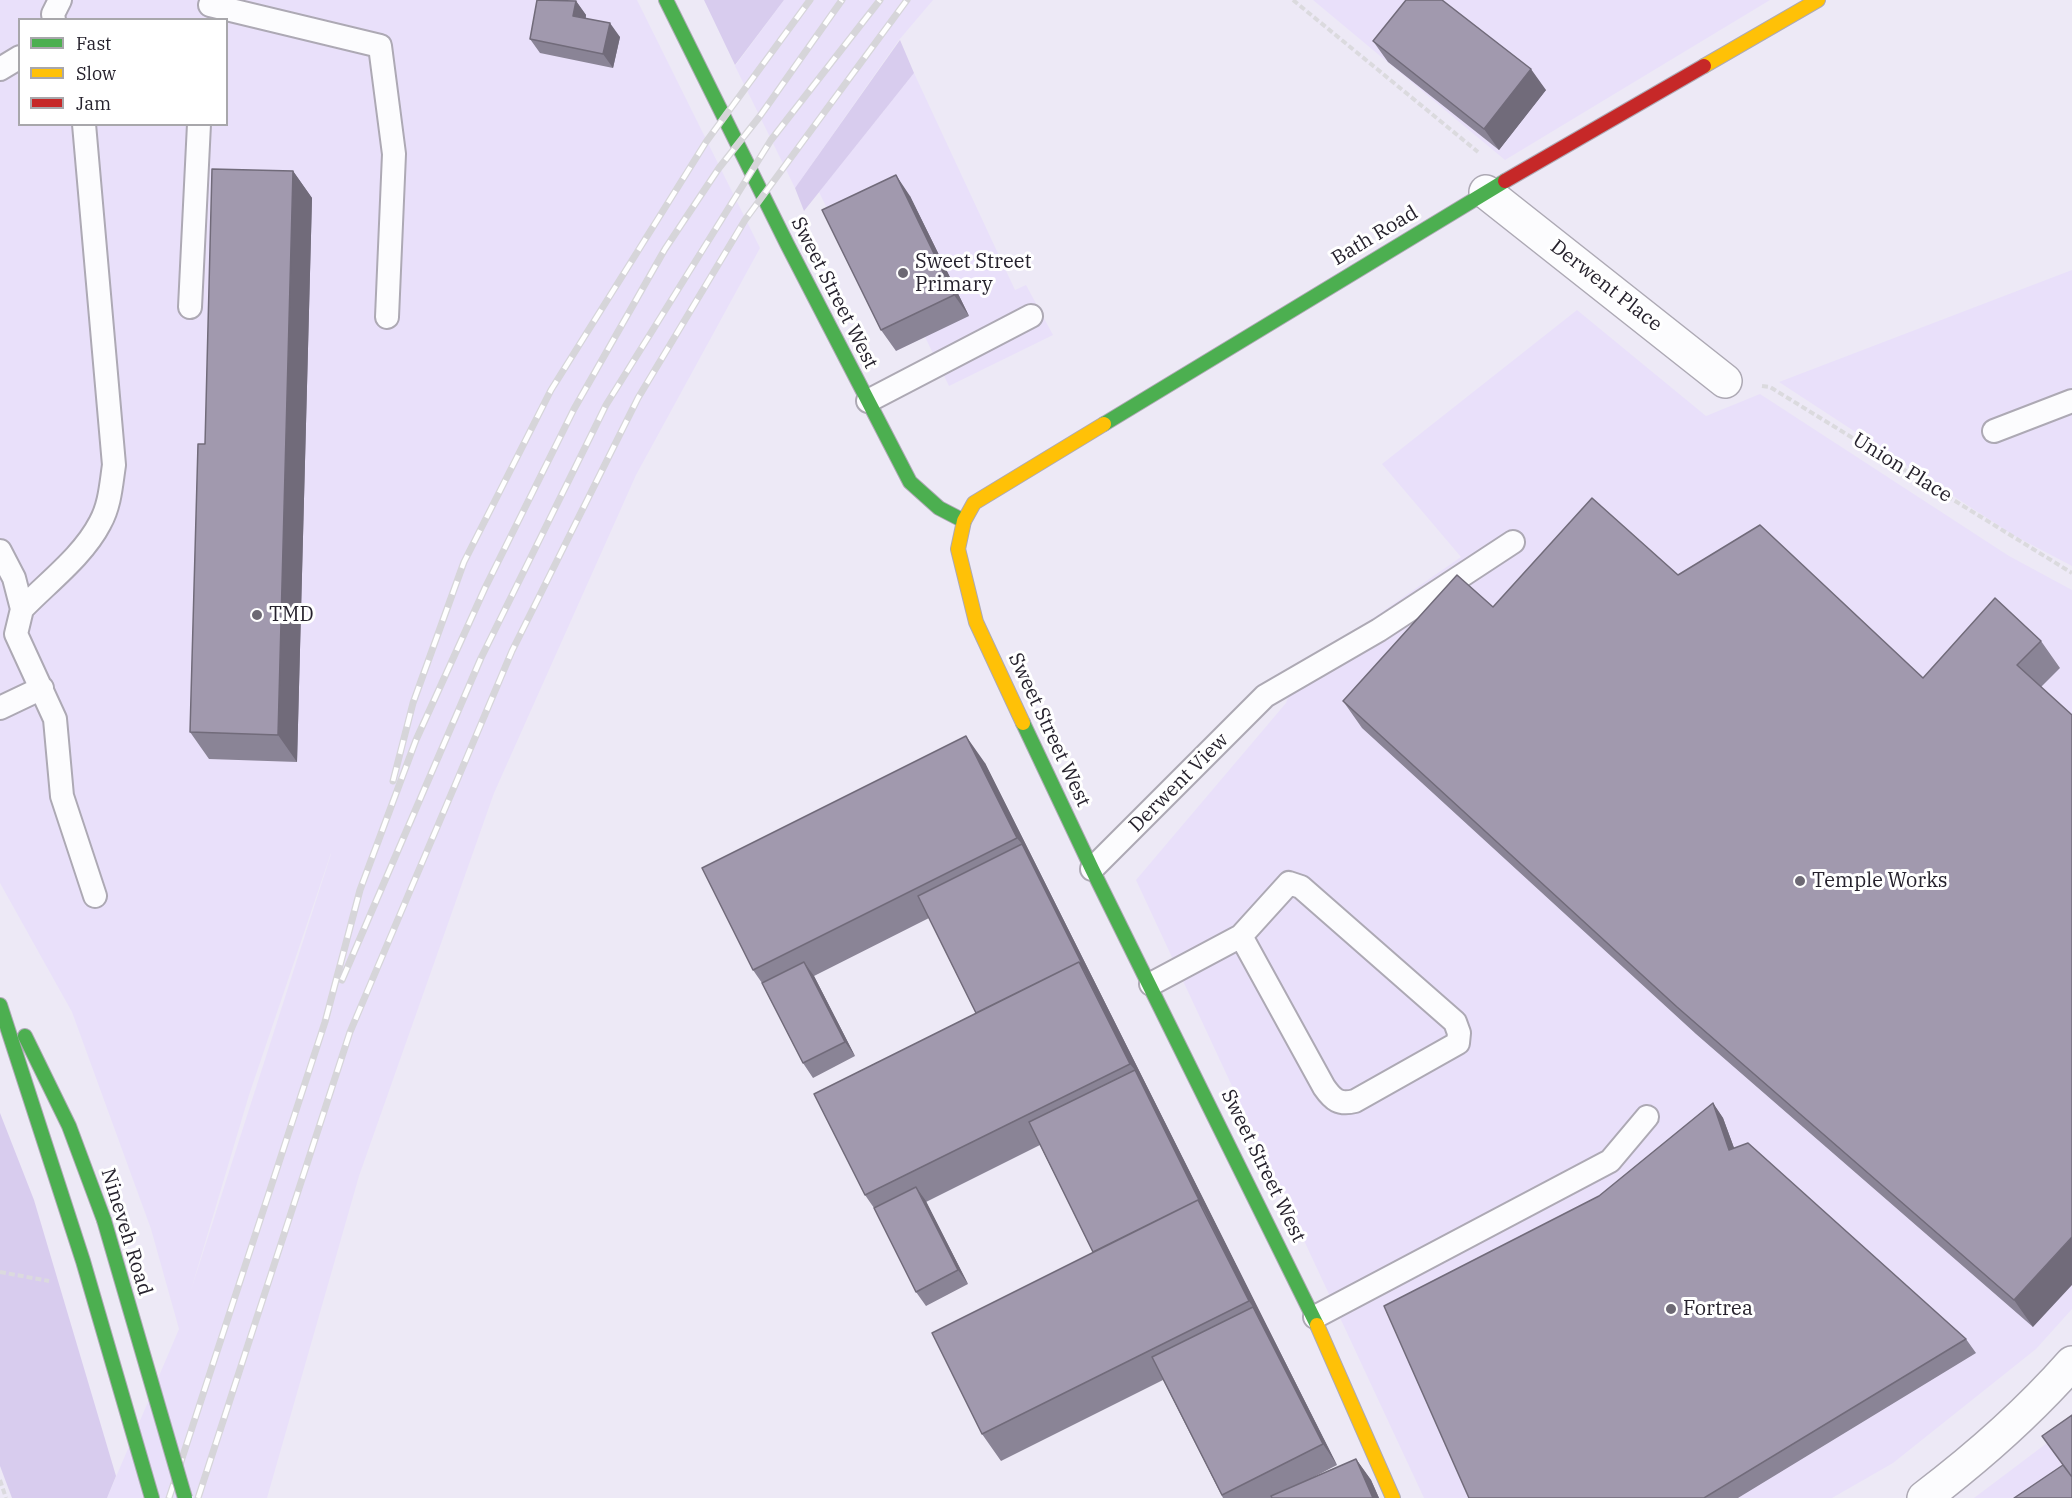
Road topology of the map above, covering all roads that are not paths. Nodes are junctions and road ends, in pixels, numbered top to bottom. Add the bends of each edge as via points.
1 (60, 0) edge
2 (666, 0) edge
3 (1818, 0) edge
4 (209, 8) edge
5 (54, 18) edge
6 (18, 58) edge
7 (0, 69) edge
8 (84, 126) edge
9 (199, 126) edge
10 (1486, 192) junction
11 (190, 307) dead end
12 (1031, 316) dead end
13 (387, 317) dead end
14 (1725, 381) road end
15 (867, 401) junction
16 (2072, 402) edge
17 (1994, 431) dead end
18 (964, 520) junction
19 (1513, 542) dead end
20 (0, 551) edge
21 (22, 609) junction
22 (42, 687) junction
23 (0, 708) edge
24 (1092, 869) junction
25 (95, 896) dead end
26 (1241, 936) junction
27 (1151, 984) junction
28 (0, 990) edge
29 (0, 1005) edge
30 (1647, 1117) dead end
31 (1314, 1317) junction
32 (2072, 1363) edge
33 (152, 1498) edge
34 (185, 1498) edge
35 (1393, 1498) edge
36 (1924, 1498) edge

1 - 5 lane
2 - 15 street, Sweet Street West
3 - 10 street, Bath Road
4 - 13 lane via 380,46 394,154
6 - 7 lane
8 - 21 lane via 114,465 110,497 100,524 80,550
9 - 11 lane
10 - 14 street, Derwent Place
10 - 18 street, Bath Road via 974,503
12 - 15 lane
15 - 18 street, Sweet Street West via 910,483 939,508
16 - 17 lane
18 - 24 street, Sweet Street West via 958,549 976,622
19 - 24 lane, Derwent View via 1379,630 1265,696
20 - 21 lane via 14,578
21 - 22 lane via 16,634
22 - 23 lane
22 - 25 lane via 56,719 63,796
24 - 27 street, Sweet Street West
26 - 26 lane via 1289,883 1301,887 1455,1022 1458,1043 1355,1101 1344,1104 1333,1099
26 - 27 lane
27 - 31 street, Sweet Street West
28 - 34 street, Nineveh Road, bridge via 48,1076 80,1150
29 - 33 street
30 - 31 lane via 1610,1161
31 - 35 street, Sweet Street West
32 - 36 street via 2039,1401

